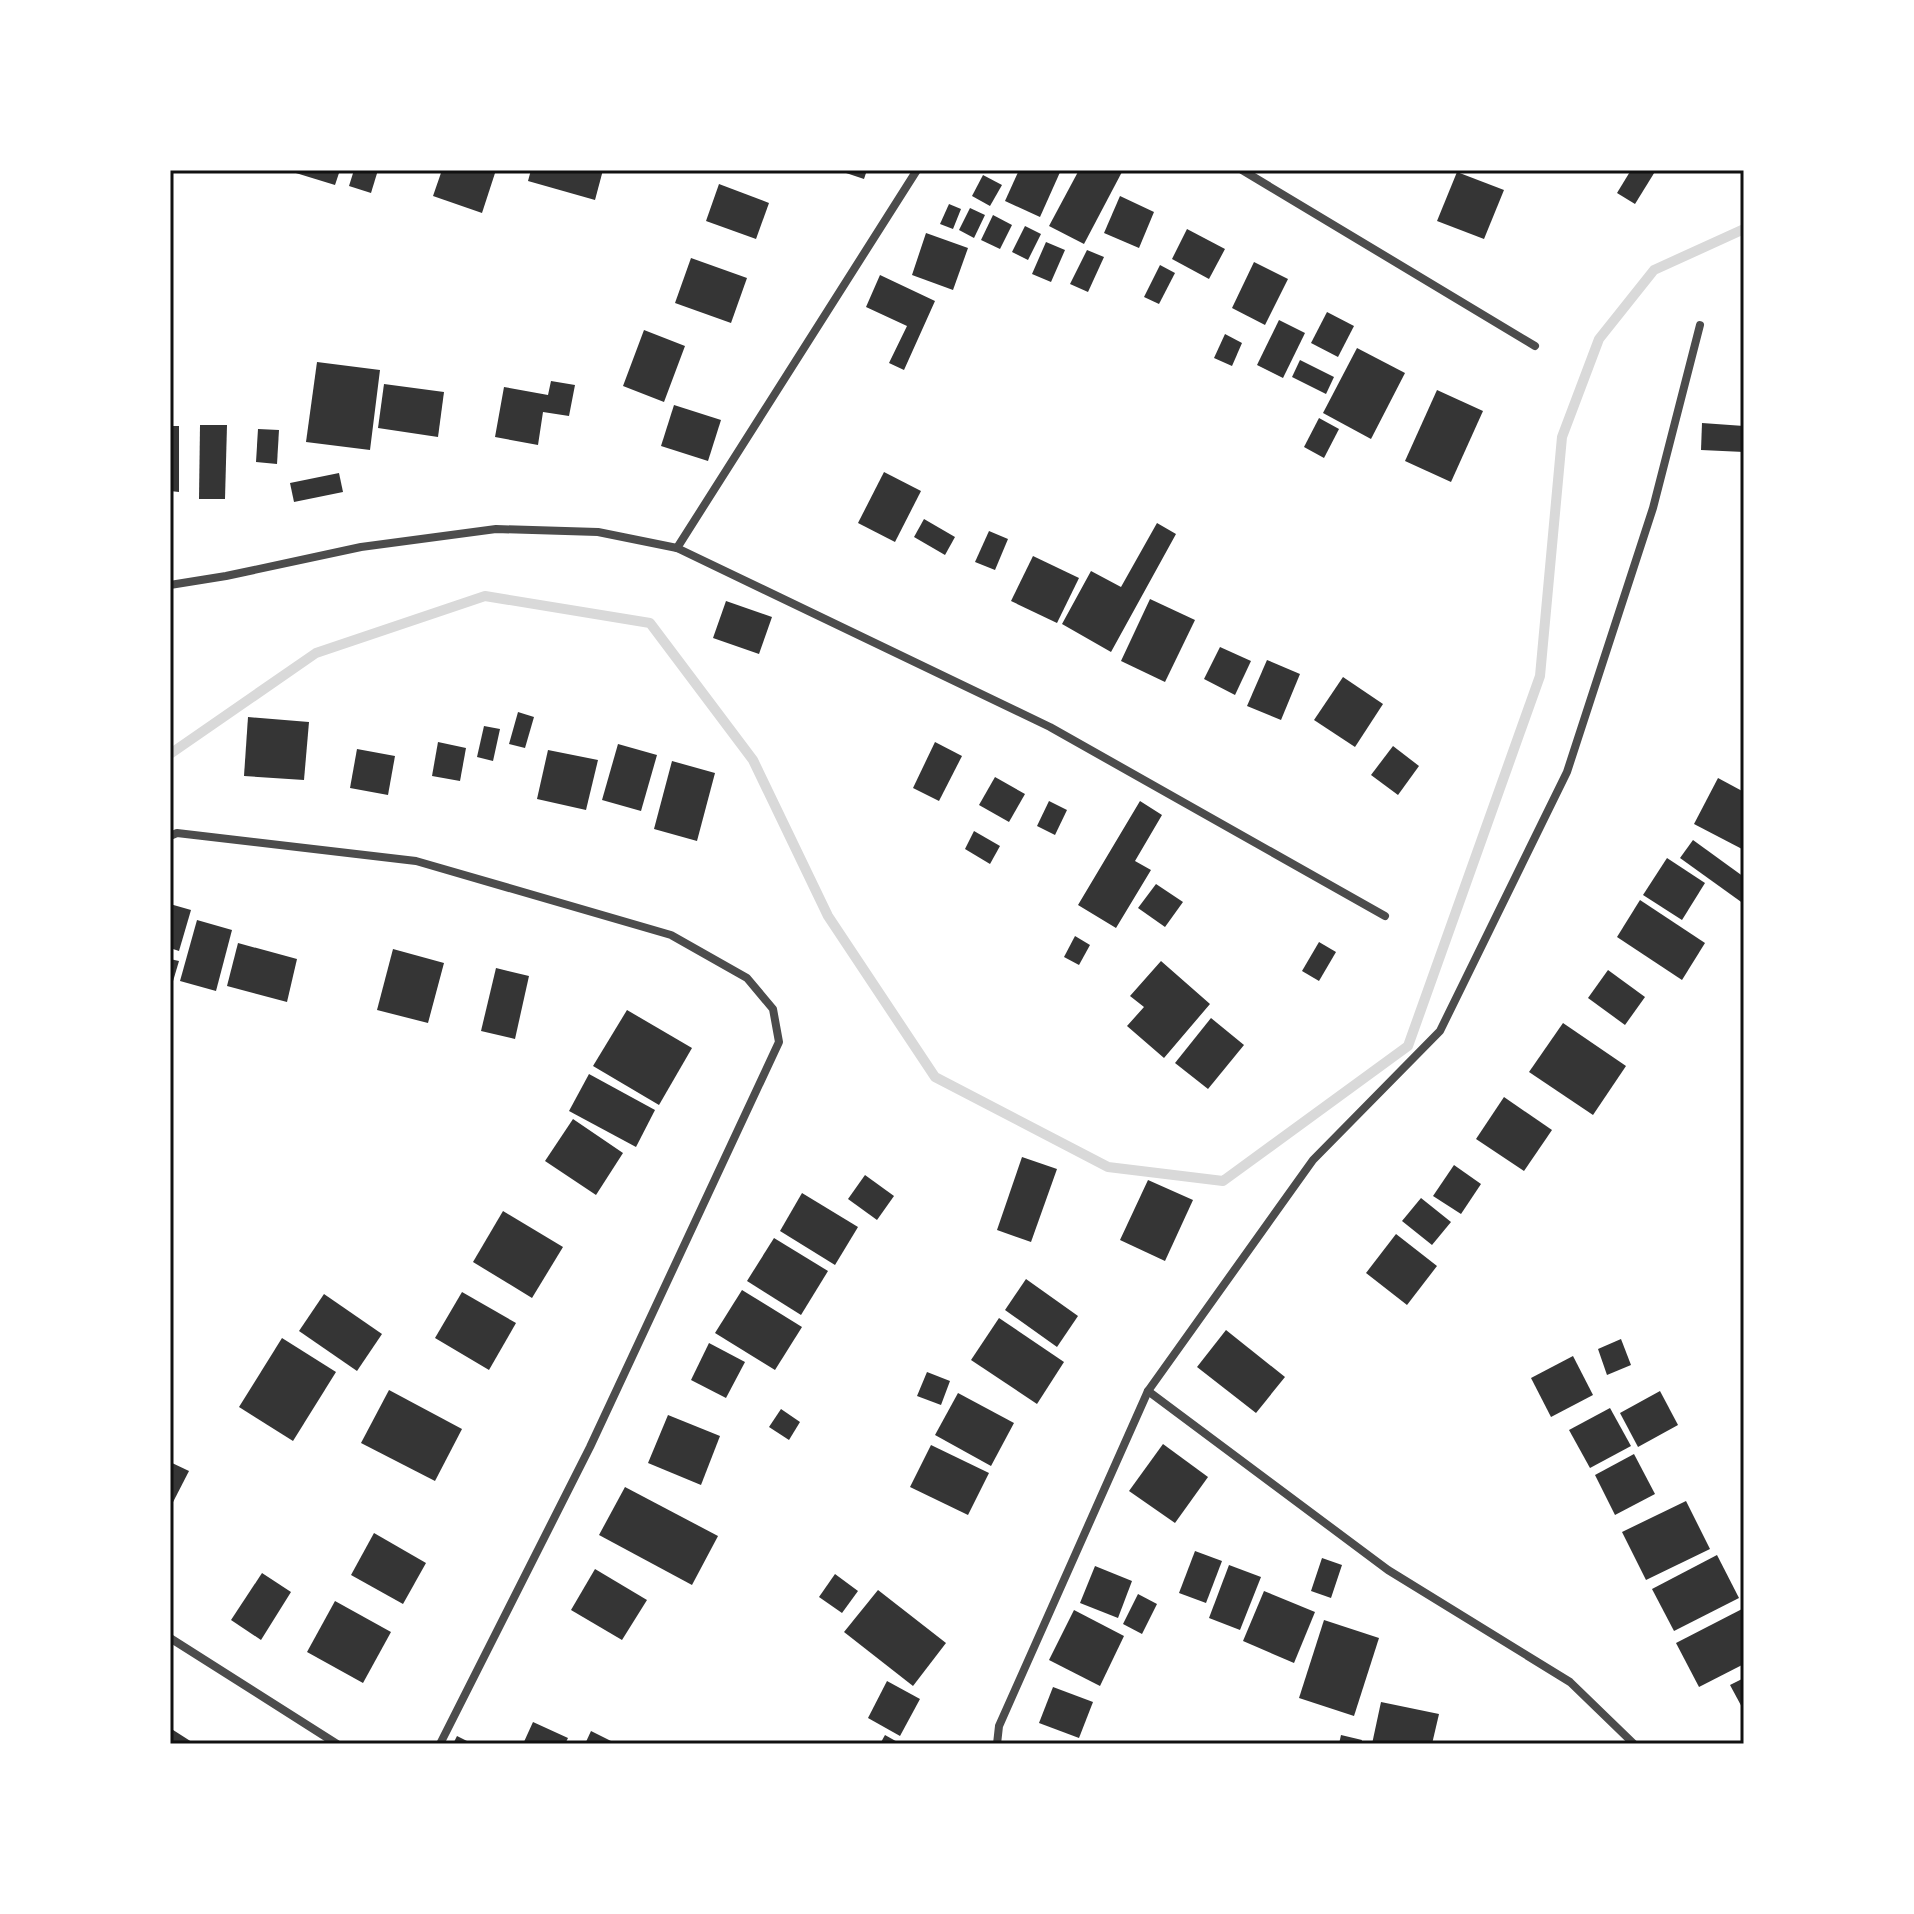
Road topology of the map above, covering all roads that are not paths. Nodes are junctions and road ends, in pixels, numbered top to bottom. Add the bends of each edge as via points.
1 (917, 170) edge
2 (1242, 170) edge
3 (1700, 325) dead end
4 (1535, 346) dead end
5 (677, 548) junction
6 (170, 585) edge
7 (170, 836) edge
8 (1385, 916) dead end
9 (1148, 1391) junction
10 (170, 1638) edge
11 (337, 1744) edge
12 (440, 1744) edge
13 (997, 1744) edge
14 (1634, 1744) edge

1 - 5 street
2 - 4 street
3 - 9 street via 1653,508 1567,772 1440,1031 1313,1160
5 - 6 street via 598,532 496,529 361,547
5 - 8 street via 1050,727
7 - 12 street via 416,861 671,935 747,978 773,1009 779,1042 590,1447
9 - 13 street via 999,1726
9 - 14 street via 1388,1570 1570,1682
10 - 11 street

